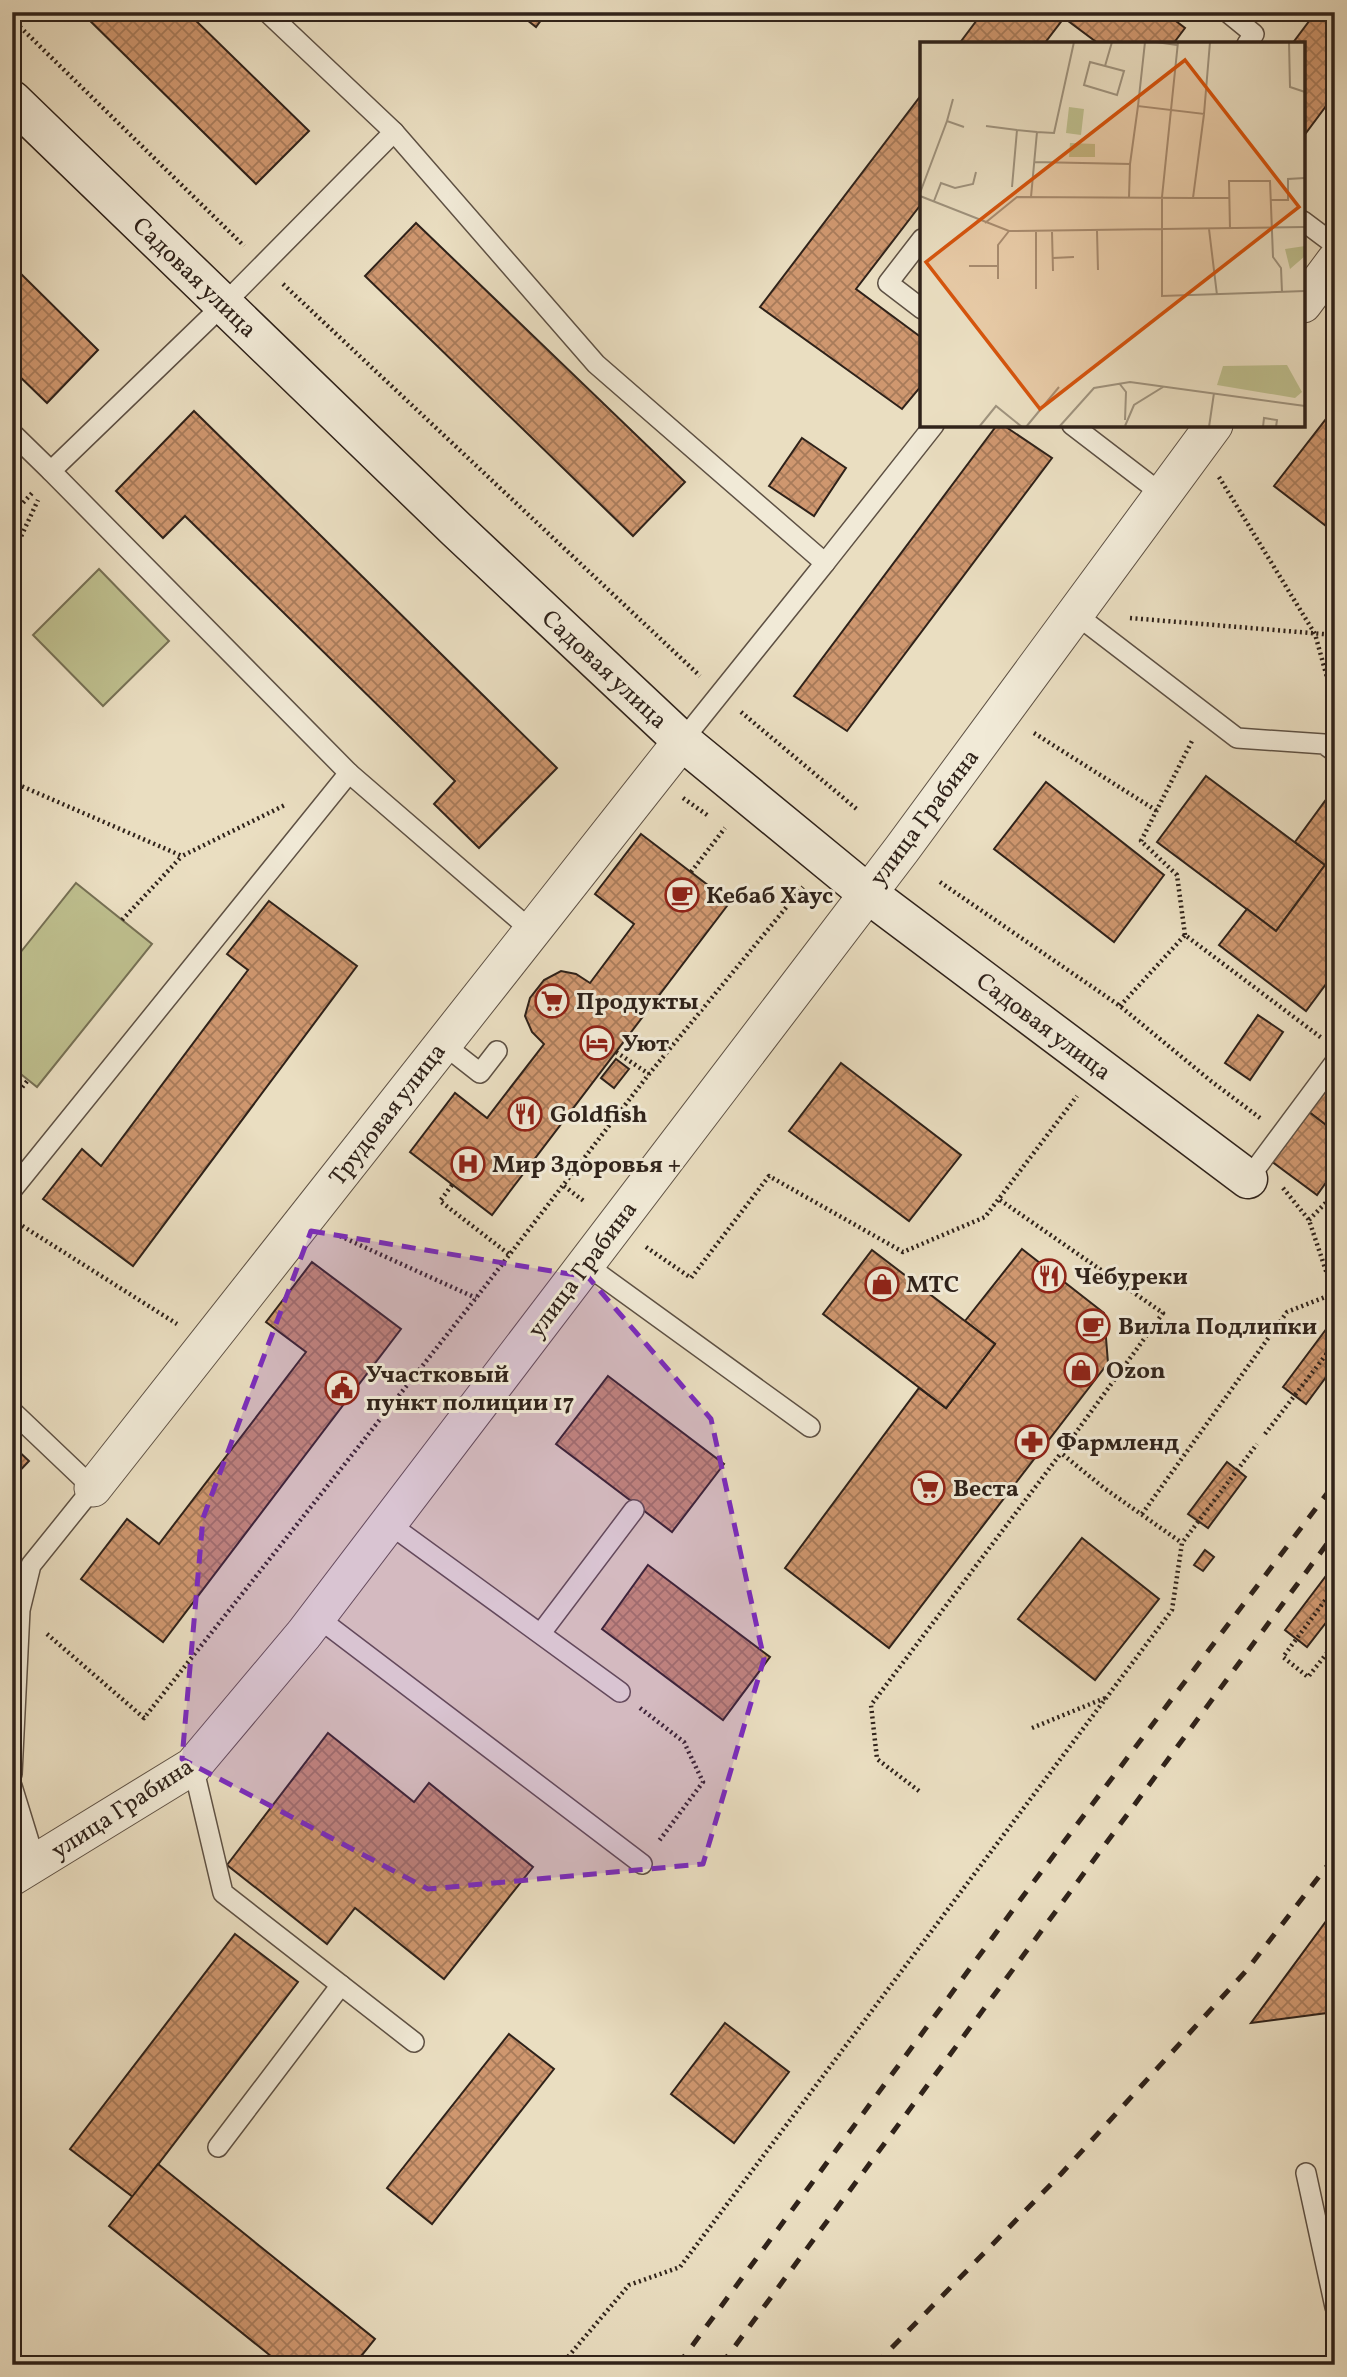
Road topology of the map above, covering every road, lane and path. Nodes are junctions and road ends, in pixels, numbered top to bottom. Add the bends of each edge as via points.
1 (267, 12) edge
2 (1227, 12) edge
3 (12, 19) edge
4 (1248, 42) edge
5 (12, 100) edge
6 (394, 132) junction
7 (1305, 223) edge
8 (920, 242) edge
9 (1335, 245) edge
10 (1335, 261) edge
11 (263, 264) junction
12 (1305, 301) edge
13 (224, 304) junction
14 (920, 307) edge
15 (932, 427) edge
16 (1075, 427) edge
17 (12, 433) edge
18 (1207, 435) edge
19 (51, 471) junction
20 (1162, 494) junction
21 (12, 556) edge
22 (825, 563) junction
23 (1074, 613) junction
24 (1315, 634) junction
25 (1335, 635) edge
26 (721, 695) junction
27 (1335, 706) edge
28 (1001, 713) junction
29 (1205, 713) junction
30 (682, 741) junction
31 (1335, 752) edge
32 (349, 772) junction
33 (654, 777) junction
34 (12, 782) edge
35 (290, 802) dead end
36 (859, 811) dead end
37 (1157, 811) junction
38 (725, 828) junction
39 (735, 836) dead end
40 (182, 856) junction
41 (691, 872) dead end
42 (796, 880) dead end
43 (940, 882) dead end
44 (867, 893) junction
45 (122, 920) dead end
46 (532, 930) junction
47 (1185, 935) junction
48 (1121, 1006) junction
49 (1325, 1041) dead end
50 (443, 1044) junction
51 (497, 1051) dead end
52 (616, 1052) dead end
53 (1335, 1062) edge
54 (649, 1074) junction
55 (28, 1080) dead end
56 (1072, 1088) dead end
57 (12, 1100) edge
58 (1282, 1134) junction
59 (1248, 1179) joint
60 (452, 1185) dead end
61 (564, 1186) junction
62 (12, 1191) edge
63 (1335, 1193) edge
64 (1000, 1200) junction
65 (12, 1219) edge
66 (304, 1220) junction
67 (615, 1225) junction
68 (510, 1255) junction
69 (585, 1264) junction
70 (1334, 1295) edge
71 (476, 1298) junction
72 (206, 1343) junction
73 (1335, 1343) edge
74 (12, 1411) edge
75 (810, 1427) dead end
76 (1265, 1434) dead end
77 (1257, 1444) dead end
78 (1061, 1454) junction
79 (93, 1488) junction
80 (634, 1510) dead end
81 (1142, 1514) junction
82 (388, 1523) junction
83 (1182, 1543) junction
84 (1335, 1587) edge
85 (20, 1610) junction
86 (317, 1617) junction
87 (541, 1633) junction
88 (1335, 1643) edge
89 (620, 1692) joint
90 (1106, 1697) junction
91 (1032, 1728) dead end
92 (193, 1766) junction
93 (12, 1774) edge
94 (12, 1786) edge
95 (919, 1791) dead end
96 (642, 1864) joint
97 (24, 1871) edge
98 (341, 1985) junction
99 (414, 2042) dead end
100 (218, 2147) dead end
101 (1306, 2173) dead end
102 (1335, 2307) edge
103 (561, 2365) edge

1 - 6 lane
2 - 4 lane via 1254,34
3 - 11 path
5 - 13 street, Садовая улица
6 - 11 lane
6 - 22 lane via 596,364
7 - 9 lane
8 - 14 lane via 888,283
10 - 12 street
11 - 13 lane
11 - 26 path
13 - 19 lane
13 - 30 street, Садовая улица
15 - 22 lane
16 - 20 lane
17 - 19 lane
18 - 20 street, улица Грабина
18 - 24 path
19 - 21 path
19 - 32 lane
20 - 23 street, улица Грабина
22 - 26 lane
23 - 24 path
23 - 28 street, улица Грабина
23 - 29 lane
24 - 25 path
24 - 27 path
26 - 30 lane
26 - 36 path
28 - 37 path
28 - 44 street, улица Грабина
29 - 31 lane via 1237,738 1324,744
29 - 37 path
30 - 33 street, Трудовая улица
30 - 44 street, Садовая улица
32 - 46 lane
32 - 62 lane
33 - 38 path
33 - 46 street, Трудовая улица
34 - 40 path
35 - 40 path
37 - 47 path via 1141,841 1177,875
38 - 39 path
38 - 41 path
40 - 45 path
42 - 54 path via 804,887
43 - 48 path
44 - 59 street, Садовая улица
44 - 67 street, улица Грабина
46 - 50 street, Трудовая улица
47 - 48 path
47 - 49 path
48 - 58 path
50 - 51 lane via 480,1073
50 - 66 street, Трудовая улица
52 - 54 path
53 - 58 lane
54 - 61 path
55 - 57 path
56 - 64 path via 1079,1094
58 - 59 lane
60 - 68 path via 440,1201
61 - 67 path
61 - 68 path
63 - 70 path via 1309,1220
64 - 67 path via 985,1217 903,1252 769,1176 691,1278
64 - 78 path via 1163,1313
65 - 72 path
66 - 71 path
66 - 72 street, Трудовая улица
67 - 69 street, улица Грабина
68 - 71 path
69 - 75 lane
69 - 82 street, улица Грабина
70 - 81 path via 1287,1312
71 - 85 path via 144,1717
72 - 79 street, Трудовая улица
73 - 76 path
74 - 79 lane
77 - 83 path
78 - 81 path
78 - 95 path via 871,1705 877,1759
79 - 85 lane via 31,1565
80 - 87 lane
81 - 83 path
82 - 86 street, улица Грабина
82 - 87 lane
83 - 90 path via 1172,1610
84 - 88 path via 1283,1657 1308,1677
85 - 93 lane
86 - 92 street, улица Грабина
86 - 96 lane
87 - 89 lane
89 - 96 path via 684,1742 703,1782
90 - 91 path
90 - 103 path via 680,2267 629,2285
92 - 97 street, улица Грабина
92 - 98 lane via 223,1893
94 - 97 lane
98 - 99 lane
98 - 100 lane
101 - 102 lane

